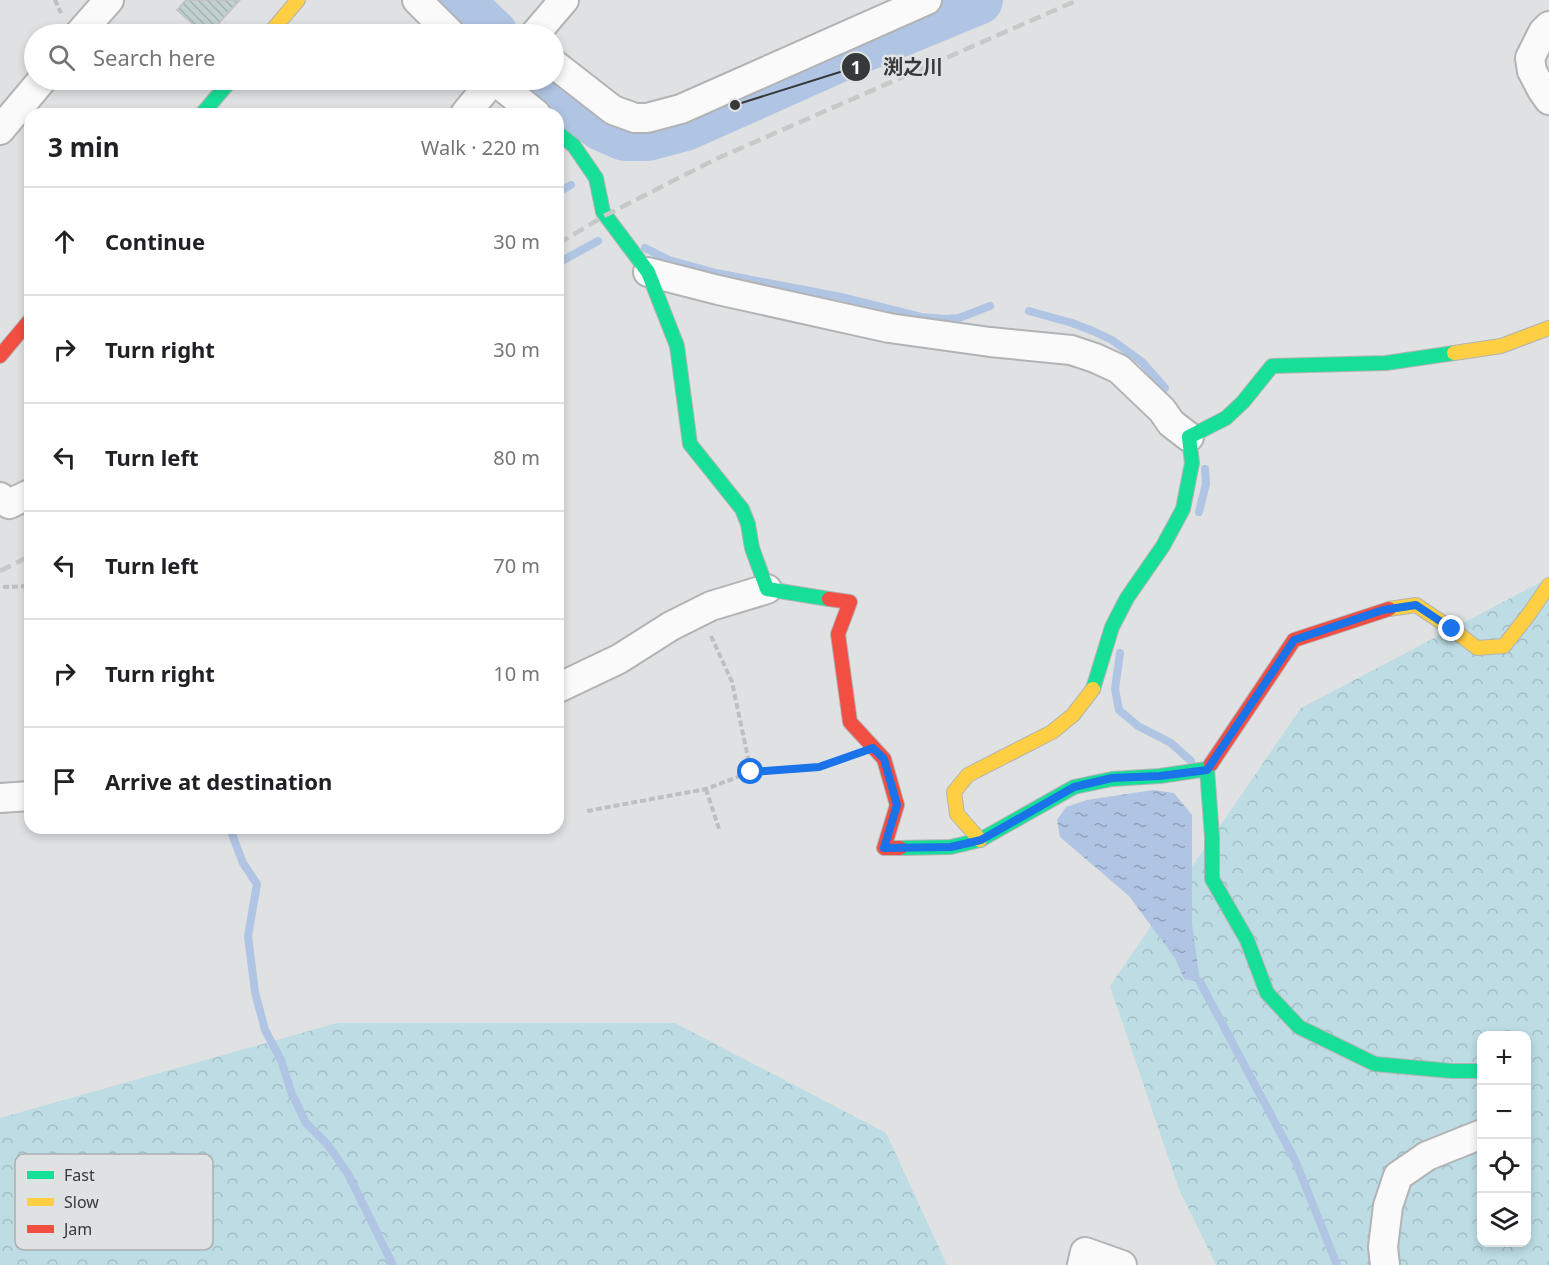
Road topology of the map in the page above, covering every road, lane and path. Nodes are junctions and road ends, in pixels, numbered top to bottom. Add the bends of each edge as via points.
1 (109, 0) edge
2 (298, 0) edge
3 (417, 0) edge
4 (564, 0) edge
5 (927, 0) edge
6 (88, 24) edge
7 (278, 24) edge
8 (440, 24) edge
9 (544, 24) edge
10 (1549, 26) edge
11 (564, 72) edge
12 (34, 90) edge
13 (222, 90) edge
14 (485, 90) edge
15 (506, 90) edge
16 (1549, 100) edge
17 (207, 108) edge
18 (470, 108) edge
19 (529, 108) edge
20 (0, 130) edge
21 (564, 138) edge
22 (648, 272) junction
23 (24, 327) edge
24 (1549, 328) edge
25 (0, 356) edge
26 (1189, 437) junction
27 (0, 497) edge
28 (24, 497) edge
29 (1549, 585) edge
30 (24, 586) edge
31 (3, 587) dead end
32 (767, 589) junction
33 (711, 606) junction
34 (564, 685) edge
35 (873, 748) junction
36 (1207, 770) junction
37 (751, 772) junction
38 (706, 789) junction
39 (24, 796) edge
40 (0, 798) edge
41 (587, 811) dead end
42 (719, 829) dead end
43 (981, 840) junction
44 (1477, 1071) edge
45 (1477, 1136) edge
46 (1082, 1265) edge
47 (1122, 1265) edge
48 (1385, 1265) edge

1 - 6 street
2 - 7 main road
3 - 8 street
4 - 9 street
5 - 11 street via 681,109 647,118 613,110
10 - 16 street via 1530,58 1532,71
12 - 20 street
13 - 17 main road
14 - 18 street
15 - 19 street
21 - 22 main road via 596,178 603,212
22 - 26 street via 889,328 1071,350 1119,369
22 - 32 main road via 676,346 690,444 742,509
23 - 25 main road
24 - 26 main road via 1501,346 1386,363 1272,366 1226,418
26 - 43 main road via 1192,462 1183,509 1112,627 1092,692 1052,732 968,775 954,792 957,814
27 - 28 street via 9,504
29 - 36 main road via 1504,646 1477,648 1416,605 1383,610 1294,640
30 - 31 path
32 - 33 street
32 - 35 main road via 850,602 838,634 850,722
33 - 34 street via 670,626 619,659
33 - 37 path via 708,630 732,682
35 - 37 path via 819,767
35 - 43 main road via 884,759 897,805 884,848 951,847
36 - 43 main road via 1112,778 1074,787
36 - 44 main road via 1212,879 1247,940 1267,993 1299,1027 1375,1064
37 - 38 path
38 - 41 path
38 - 42 path
39 - 40 street
45 - 48 street via 1427,1156 1398,1176 1387,1216
46 - 47 street via 1085,1252

